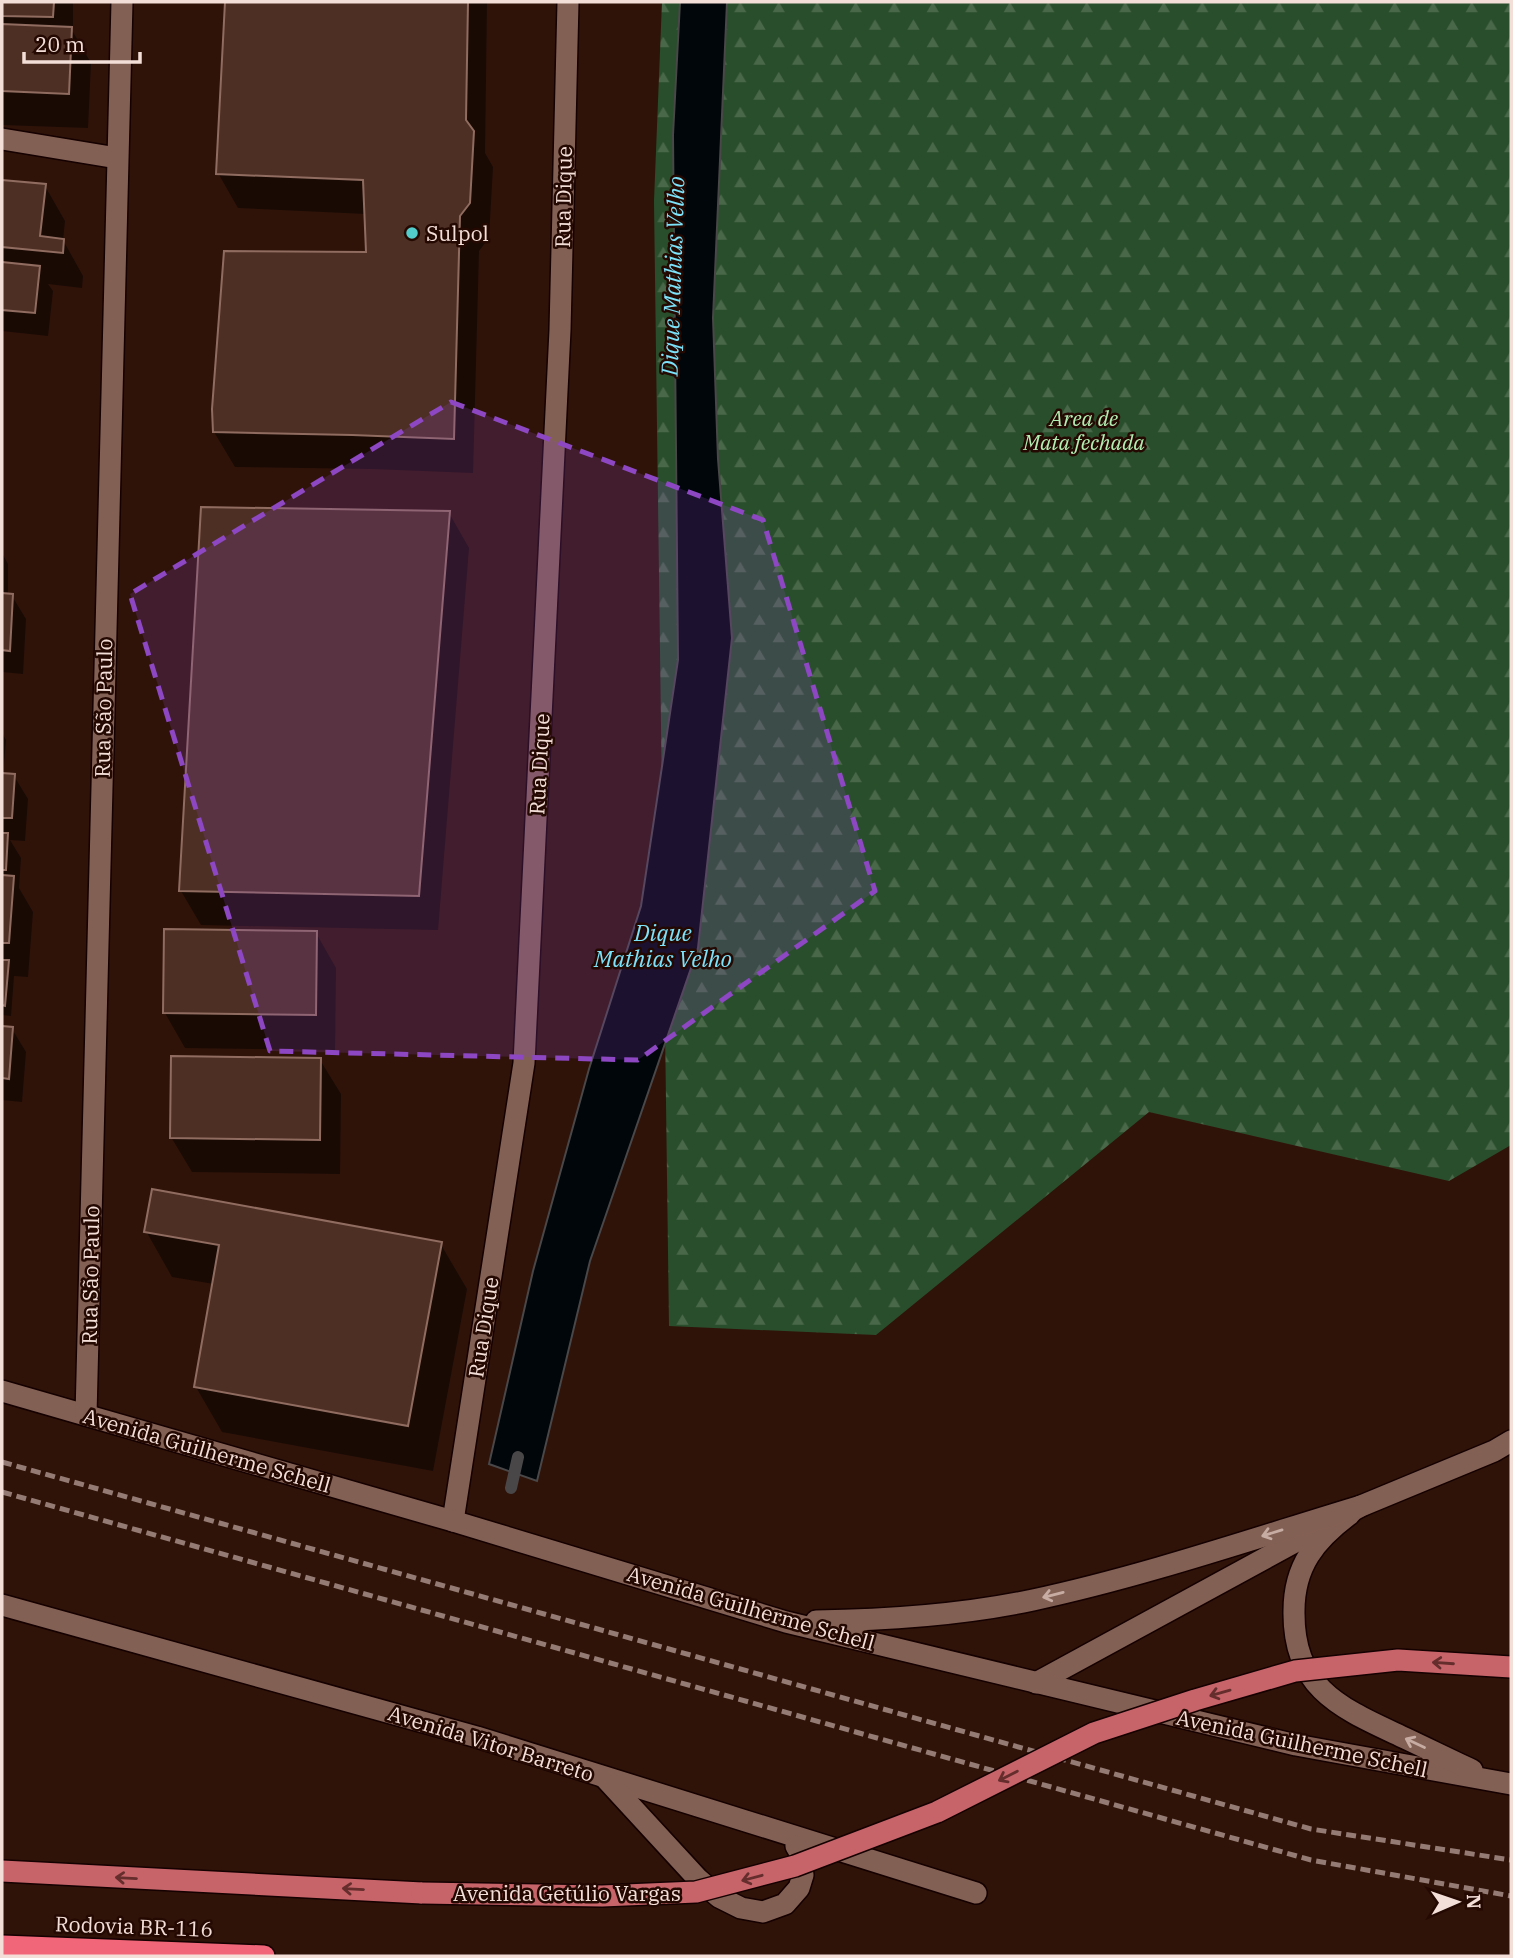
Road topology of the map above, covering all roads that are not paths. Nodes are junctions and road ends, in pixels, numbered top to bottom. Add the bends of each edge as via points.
1 (122, 2) edge
2 (568, 2) edge
3 (2, 139) edge
4 (117, 158) junction
5 (2, 1391) edge
6 (86, 1415) junction
7 (1511, 1441) edge
8 (1361, 1506) junction
9 (453, 1521) junction
10 (2, 1605) edge
11 (786, 1622) junction
12 (1511, 1667) edge
13 (1036, 1683) junction
14 (604, 1776) junction
15 (1505, 1783) edge
16 (790, 1835) junction
17 (2, 1871) edge
18 (976, 1893) dead end
19 (2, 1945) edge
20 (264, 1956) edge

1 - 4 street, Rua São Paulo
2 - 9 street, Rua Dique via 560,343 524,1063
3 - 4 street
4 - 6 street, Rua São Paulo
5 - 6 street, Avenida Guilherme Schell
6 - 9 street, Avenida Guilherme Schell
7 - 8 street
8 -> 11 street via 1031,1600 935,1616
8 - 13 street
15 -> 8 street via 1347,1710 1309,1675 1295,1633 1299,1577 1322,1538
9 - 11 street, Avenida Guilherme Schell
10 - 14 street, Avenida Vitor Barreto
11 - 13 street, Avenida Guilherme Schell
12 -> 17 main road, Avenida Getúlio Vargas, bridge via 1398,1660 1295,1671 1094,1733 937,1812 795,1866 696,1892 602,1896 422,1893
13 - 15 street, Avenida Guilherme Schell via 1296,1745
14 - 16 street, Avenida Vitor Barreto
14 - 16 street via 698,1879 741,1908 763,1912 785,1904 799,1888 802,1863
16 - 18 street, Avenida Vitor Barreto
19 - 20 highway, Rodovia BR-116

